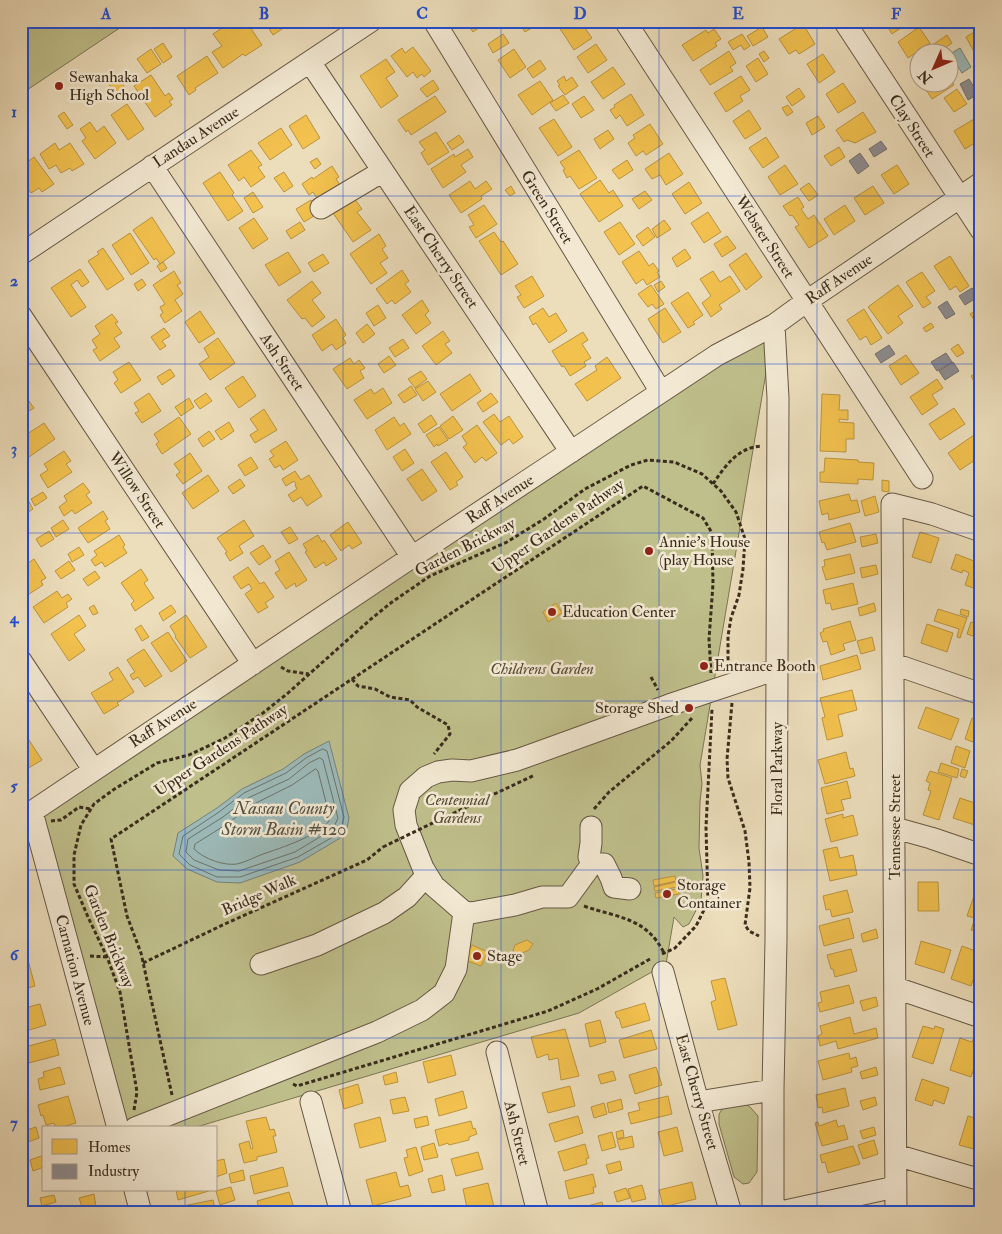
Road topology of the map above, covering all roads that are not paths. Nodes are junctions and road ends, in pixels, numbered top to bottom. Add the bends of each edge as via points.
1 (371, 21) edge
2 (434, 21) edge
3 (624, 21) edge
4 (844, 21) edge
5 (310, 62) junction
6 (152, 166) junction
7 (383, 171) junction
8 (981, 183) edge
9 (959, 197) junction
10 (321, 208) dead end
11 (981, 230) edge
12 (21, 254) edge
13 (807, 301) junction
14 (21, 316) edge
15 (774, 325) junction
16 (661, 392) junction
17 (571, 452) junction
18 (922, 478) dead end
19 (981, 531) edge
20 (412, 557) junction
21 (262, 658) junction
22 (21, 661) edge
23 (894, 664) junction
24 (777, 669) junction
25 (981, 694) edge
26 (93, 769) junction
27 (29, 818) edge
28 (591, 827) road end
29 (895, 828) junction
30 (981, 855) edge
31 (592, 864) junction
32 (427, 875) junction
33 (630, 889) dead end
34 (464, 912) junction
35 (664, 962) road end
36 (261, 964) dead end
37 (896, 988) junction
38 (981, 1017) edge
39 (496, 1052) dead end
40 (773, 1090) junction
41 (311, 1102) dead end
42 (698, 1102) junction
43 (123, 1126) edge
44 (896, 1155) junction
45 (981, 1180) edge
46 (895, 1187) junction
47 (136, 1192) edge
48 (141, 1213) edge
49 (341, 1213) edge
50 (538, 1213) edge
51 (731, 1213) edge
52 (774, 1213) edge
53 (896, 1213) edge

1 - 5 street, Landau Avenue
2 - 16 street, Green Street
3 - 13 street, Webster Street
4 - 9 street, Clay Street
5 - 6 street, Landau Avenue
5 - 7 street, East Cherry Street
6 - 12 street, Landau Avenue
6 - 20 street, Ash Street
7 - 10 street
7 - 17 street, East Cherry Street
8 - 9 street, Raff Avenue
9 - 11 street, Clay Street
9 - 13 street, Raff Avenue
13 - 15 street, Raff Avenue
13 - 18 street, Webster Street
14 - 21 street, Willow Street
15 - 16 street, Raff Avenue via 717,355
15 - 24 street, Floral Parkway via 778,398
16 - 17 street, Raff Avenue
17 - 20 street, Raff Avenue
19 - 23 street, Tennessee Street via 892,504
20 - 21 street, Raff Avenue
21 - 26 street, Raff Avenue
22 - 26 street
23 - 25 street
23 - 29 street, Tennessee Street
24 - 32 street via 517,760 426,777 410,792 404,810 406,825
24 - 40 street, Floral Parkway
26 - 27 street, Raff Avenue
27 - 43 street, Carnation Avenue
28 - 31 street via 589,858
29 - 30 street
29 - 37 street, Tennessee Street
31 - 33 street via 604,864 614,887
31 - 34 street via 568,897 542,897 515,905
32 - 34 street via 434,886
32 - 36 street via 406,897 384,913 318,945
34 - 43 street via 456,969 444,993 422,1010 377,1032 176,1112
35 - 42 street, East Cherry Street
37 - 38 street
37 - 44 street, Tennessee Street
39 - 50 street, Ash Street
40 - 42 street
40 - 52 street, Floral Parkway
41 - 49 street
42 - 51 street, East Cherry Street
44 - 45 street
44 - 46 street, Tennessee Street
46 - 52 street
46 - 53 street, Tennessee Street
47 - 48 street

